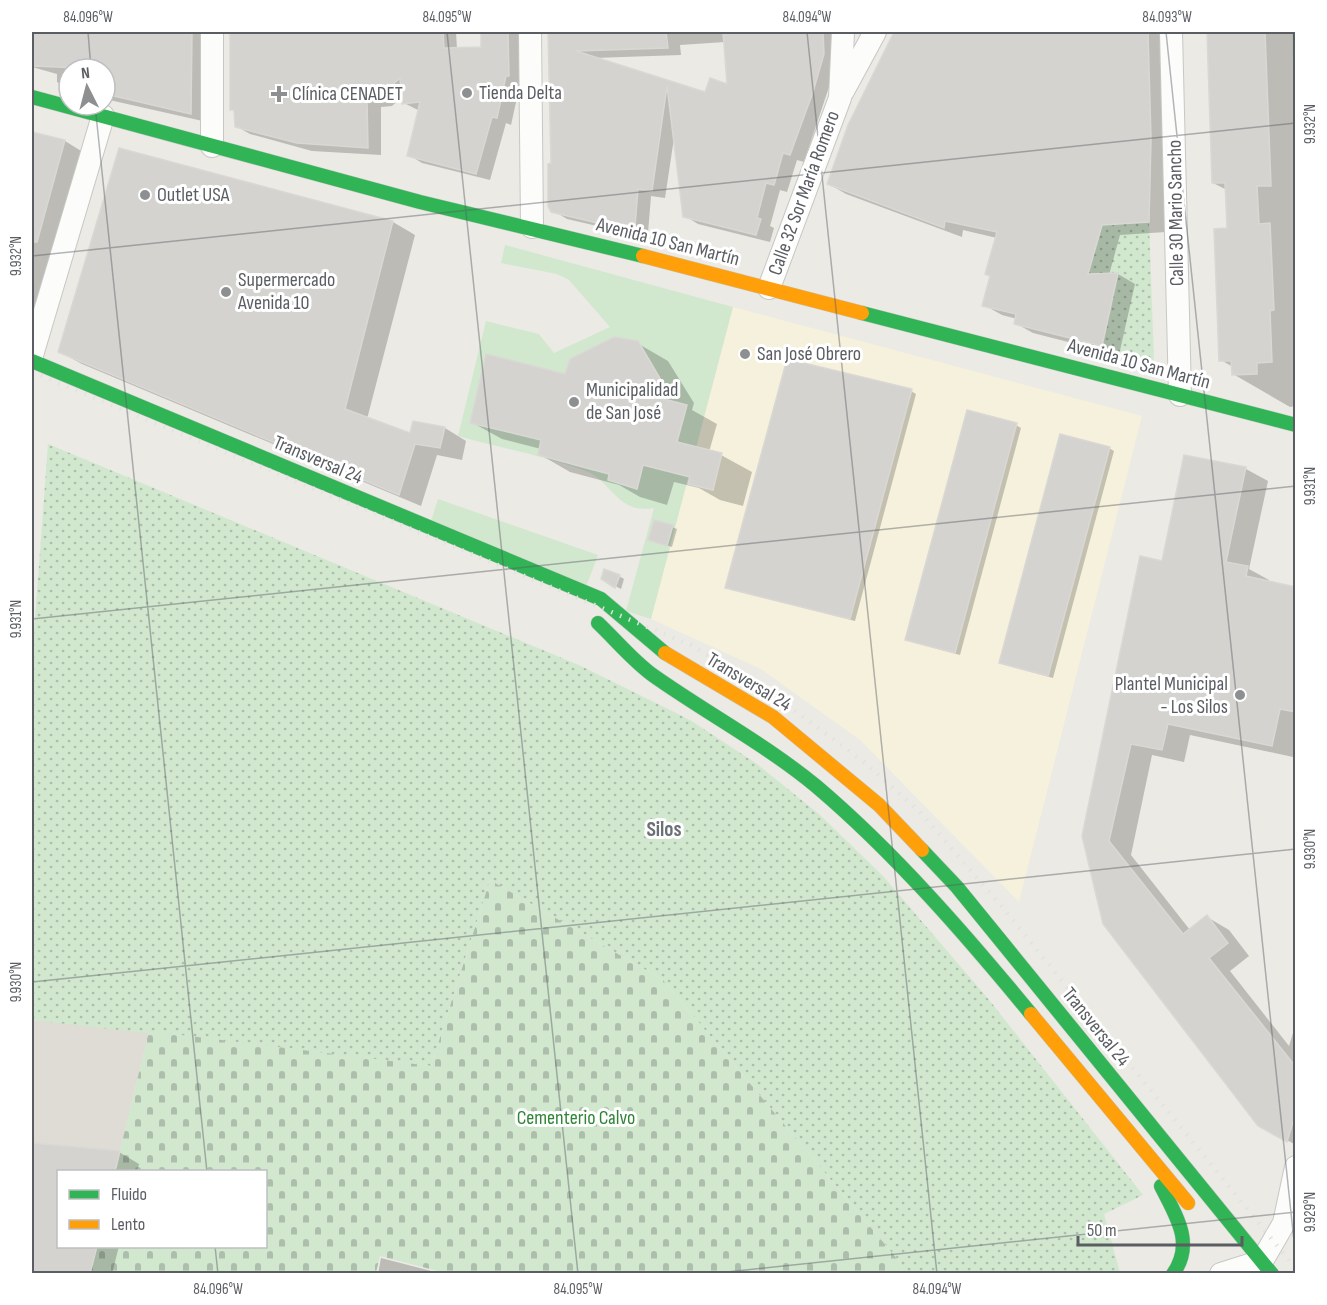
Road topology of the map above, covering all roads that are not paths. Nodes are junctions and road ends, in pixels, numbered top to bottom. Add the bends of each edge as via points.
1 (212, 32) edge
2 (530, 32) edge
3 (843, 32) edge
4 (875, 32) edge
5 (1171, 32) edge
6 (32, 97) edge
7 (840, 98) junction
8 (57, 104) edge
9 (103, 117) edge
10 (107, 117) edge
11 (212, 146) junction
12 (532, 227) junction
13 (769, 288) junction
14 (32, 355) edge
15 (32, 361) edge
16 (1180, 395) junction
17 (1296, 425) edge
18 (588, 616) dead end
19 (1011, 952) junction
20 (992, 966) junction
21 (1148, 1158) junction
22 (1296, 1167) edge
23 (1200, 1217) dead end
24 (1230, 1251) dead end
25 (1256, 1269) edge
26 (1173, 1274) edge
27 (1221, 1274) edge

1 - 11 street
2 - 12 street
3 - 7 street, Calle 32 Sor María Romero
4 - 7 street, Calle 32 Sor María Romero
5 - 16 street, Calle 30 Mario Sancho
6 - 8 main road, Avenida 10 San Martín
7 - 13 street, Calle 32 Sor María Romero
9 - 14 street
10 - 11 main road, Avenida 10 San Martín
11 - 12 main road, Avenida 10 San Martín via 420,202
12 - 13 main road, Avenida 10 San Martín
13 - 16 main road, Avenida 10 San Martín
15 - 19 main road, Transversal 24 via 601,599 659,649 773,717 879,805
16 - 17 main road, Avenida 10 San Martín
18 - 20 main road via 652,675 768,748 817,787 881,847
19 - 20 main road
19 - 25 main road, Transversal 24
20 - 21 main road
21 - 23 main road
21 - 26 main road via 1184,1230 1184,1253
22 - 25 street via 1284,1223
24 - 25 main road
25 - 27 street

